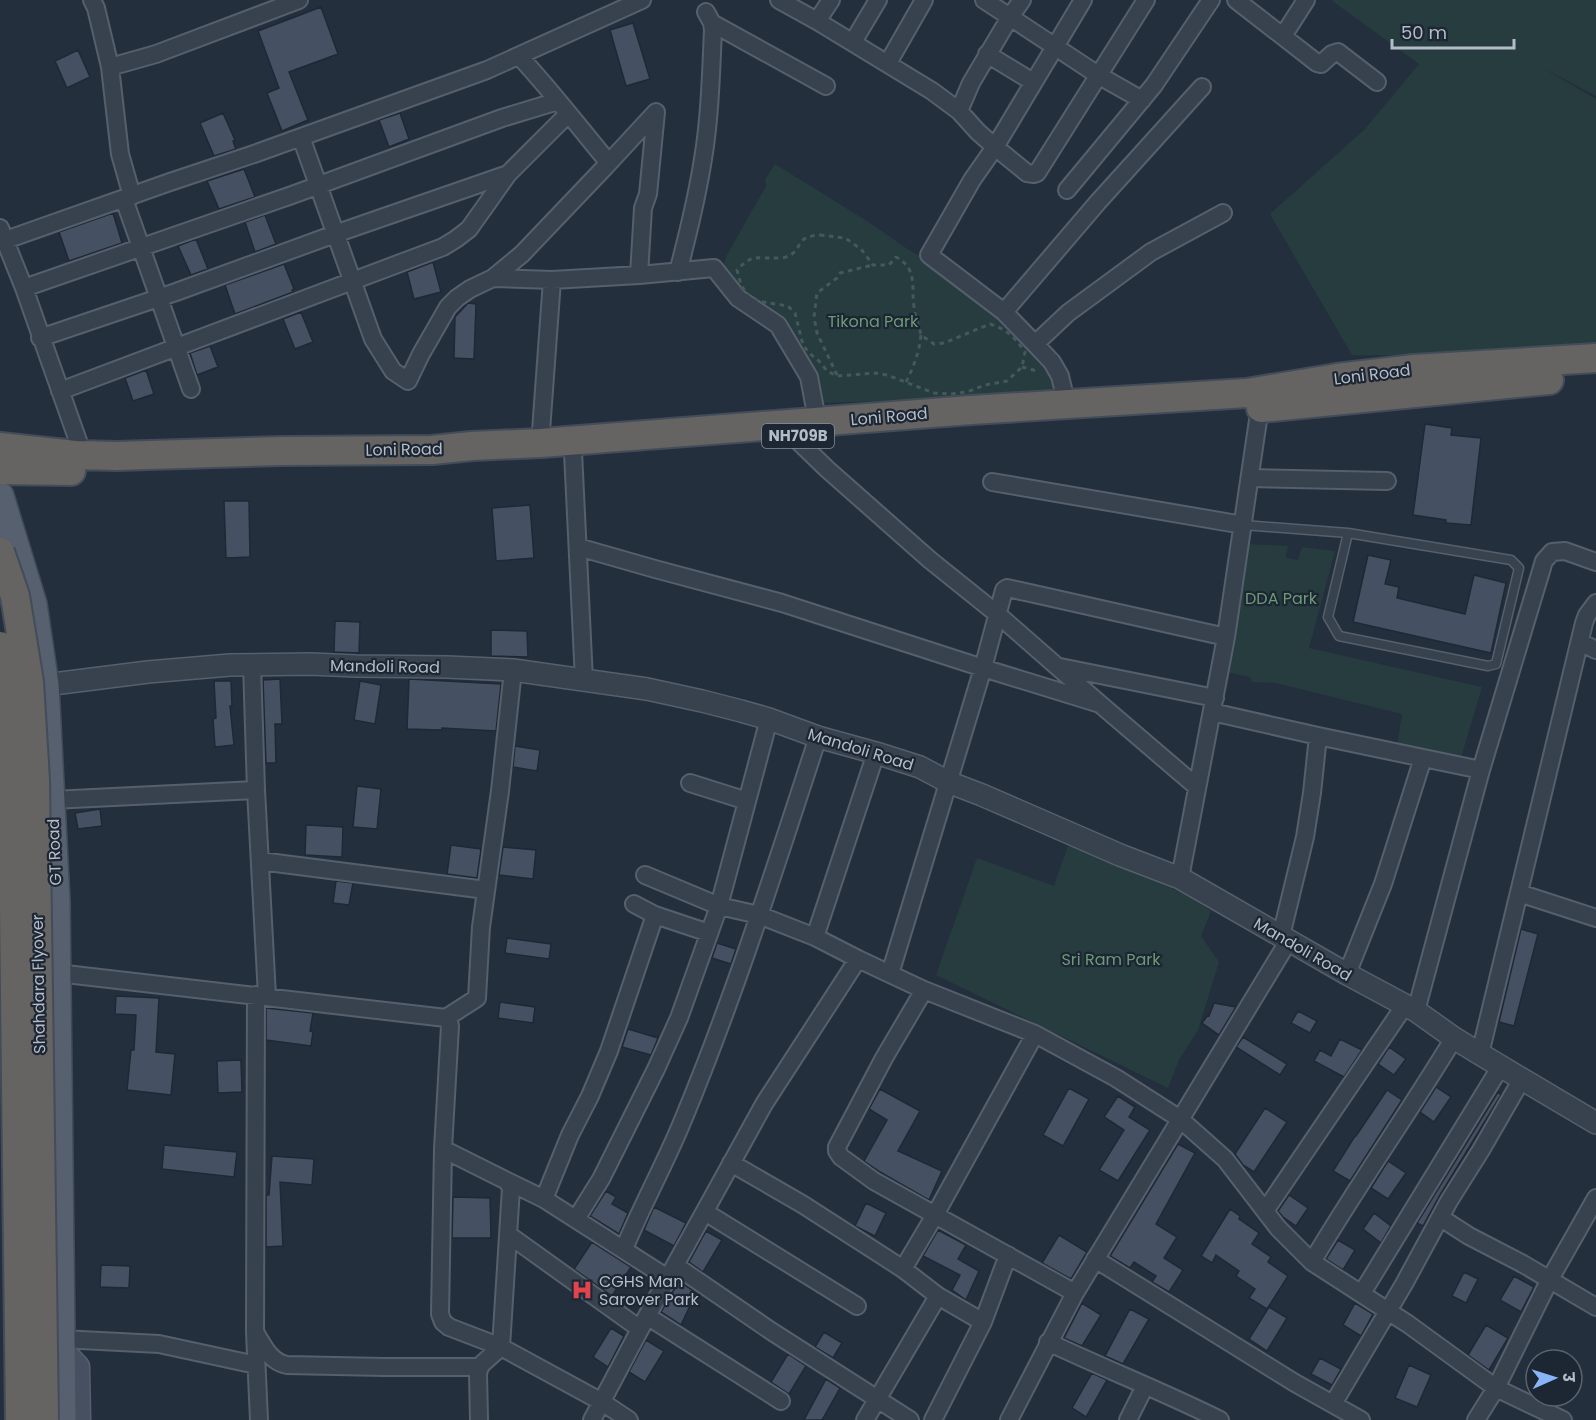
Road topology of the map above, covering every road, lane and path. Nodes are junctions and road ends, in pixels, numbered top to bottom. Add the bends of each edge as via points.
1 (92, 0) edge
2 (299, 0) edge
3 (642, 0) edge
4 (779, 0) edge
5 (831, 0) edge
6 (878, 0) edge
7 (924, 0) edge
8 (984, 0) edge
9 (1022, 0) edge
10 (1083, 0) edge
11 (1146, 0) edge
12 (1211, 0) edge
13 (1236, 0) edge
14 (1306, 0) edge
15 (1256, 6) edge
16 (1010, 17) junction
17 (817, 21) junction
18 (1283, 36) junction
19 (853, 42) junction
20 (1055, 46) junction
21 (987, 54) junction
22 (519, 56) junction
23 (888, 63) junction
24 (110, 67) junction
25 (1098, 75) junction
26 (1033, 82) junction
27 (1377, 82) dead end
28 (826, 86) dead end
29 (1202, 87) dead end
30 (1142, 100) junction
31 (563, 108) junction
32 (959, 111) junction
33 (301, 137) junction
34 (995, 147) junction
35 (604, 167) junction
36 (508, 174) junction
37 (318, 186) junction
38 (1067, 190) dead end
39 (128, 197) junction
40 (1223, 213) dead end
41 (335, 234) junction
42 (2, 237) edge
43 (141, 248) junction
44 (873, 265) junction
45 (678, 272) junction
46 (639, 275) junction
47 (493, 278) junction
48 (552, 279) junction
49 (352, 282) junction
50 (24, 288) junction
51 (159, 298) junction
52 (1004, 312) junction
53 (921, 335) junction
54 (40, 338) junction
55 (1035, 344) junction
56 (175, 348) junction
57 (1596, 358) edge
58 (837, 376) junction
59 (1596, 376) edge
60 (906, 382) junction
61 (191, 389) dead end
62 (60, 391) junction
63 (1261, 399) junction
64 (1065, 404) junction
65 (811, 431) junction
66 (0, 447) edge
67 (542, 448) junction
68 (573, 452) junction
69 (83, 455) junction
70 (0, 470) edge
71 (1250, 478) junction
72 (1387, 481) dead end
73 (992, 482) dead end
74 (0, 496) edge
75 (1243, 525) junction
76 (1348, 533) junction
77 (578, 547) junction
78 (0, 552) edge
79 (1596, 562) edge
80 (1596, 603) edge
81 (996, 613) junction
82 (1227, 637) junction
83 (1586, 637) edge
84 (0, 646) edge
85 (1596, 650) edge
86 (252, 664) junction
87 (1059, 667) junction
88 (983, 668) junction
89 (513, 670) junction
90 (585, 680) junction
91 (45, 685) junction
92 (1100, 704) junction
93 (1213, 705) junction
94 (769, 719) junction
95 (1318, 736) junction
96 (818, 737) junction
97 (876, 753) junction
98 (1424, 758) junction
99 (1481, 770) junction
100 (948, 782) junction
101 (690, 783) dead end
102 (1197, 787) junction
103 (256, 790) junction
104 (52, 800) junction
105 (747, 801) junction
106 (260, 861) junction
107 (645, 875) dead end
108 (1180, 878) junction
109 (486, 890) junction
110 (1519, 893) junction
111 (0, 899) edge
112 (56, 900) junction
113 (634, 904) dead end
114 (719, 906) junction
115 (655, 915) junction
116 (759, 915) junction
117 (1596, 918) edge
118 (710, 933) junction
119 (815, 937) junction
120 (1285, 938) junction
121 (858, 959) junction
122 (57, 973) junction
123 (890, 974) junction
124 (1347, 974) junction
125 (924, 990) junction
126 (261, 996) junction
127 (1411, 1008) junction
128 (446, 1018) junction
129 (1035, 1034) junction
130 (1454, 1038) junction
131 (1480, 1054) junction
132 (1501, 1066) junction
133 (1522, 1078) junction
134 (1180, 1119) junction
135 (1596, 1123) edge
136 (443, 1149) junction
137 (731, 1164) junction
138 (507, 1181) junction
139 (1596, 1198) edge
140 (544, 1199) junction
141 (1265, 1211) junction
142 (705, 1212) junction
143 (935, 1215) junction
144 (1441, 1218) junction
145 (576, 1219) junction
146 (509, 1235) junction
147 (624, 1249) junction
148 (1008, 1255) junction
149 (1095, 1259) junction
150 (1312, 1262) junction
151 (903, 1269) junction
152 (672, 1272) junction
153 (1550, 1279) junction
154 (1075, 1293) junction
155 (1362, 1293) junction
156 (938, 1296) junction
157 (857, 1306) dead end
158 (1596, 1307) edge
159 (1388, 1311) junction
160 (983, 1322) junction
161 (644, 1323) junction
162 (255, 1332) junction
163 (1048, 1341) junction
164 (61, 1344) junction
165 (501, 1347) junction
166 (256, 1365) junction
167 (480, 1367) junction
168 (1145, 1386) junction
169 (1496, 1388) junction
170 (877, 1398) junction
171 (602, 1401) junction
172 (781, 1401) dead end
173 (1333, 1404) junction
174 (20, 1420) edge
175 (44, 1420) edge
176 (62, 1420) edge
177 (78, 1420) edge
178 (259, 1420) edge
179 (479, 1420) edge
180 (592, 1420) edge
181 (629, 1420) edge
182 (865, 1420) edge
183 (910, 1420) edge
184 (933, 1420) edge
185 (1009, 1420) edge
186 (1128, 1420) edge
187 (1220, 1420) edge
188 (1361, 1420) edge
189 (1476, 1420) edge
190 (1563, 1420) edge

1 - 24 street
2 - 24 street via 156,54
3 - 22 street
4 - 17 street
5 - 17 street
6 - 19 street
7 - 23 street
8 - 16 street
9 - 16 street
10 - 20 street
11 - 25 street
12 - 30 street
13 - 15 street
14 - 18 street
15 - 18 street
16 - 20 street
16 - 21 street
17 - 19 street
18 - 27 street via 1319,64 1338,52
19 - 23 street
20 - 25 street
20 - 26 street
21 - 26 street
21 - 32 street
22 - 31 street
22 - 33 street
23 - 32 street
24 - 39 street
25 - 30 street
25 - 34 street via 1037,172 1027,173
26 - 34 street
28 - 45 street via 709,17 711,84 703,158
29 - 52 street
30 - 38 street
31 - 35 street via 604,157
31 - 36 street
31 - 37 street via 502,118
32 - 34 street
33 - 37 street
33 - 39 street
34 - 52 street via 929,255
35 - 46 street via 656,112
35 - 47 street via 522,254
36 - 41 street
36 - 49 street via 469,229 456,239
37 - 41 street
37 - 43 street
39 - 42 street
39 - 43 street
40 - 55 street via 1151,252 1068,313
41 - 49 street
41 - 51 street
42 - 50 street
43 - 50 street
43 - 51 street
44 - 53 path via 889,265 896,257 907,262
44 - 58 path via 840,273 817,293 817,333
44 - 58 path via 861,249 845,238 820,235 802,240 796,252 785,258 755,256 737,270 751,300 788,306 795,313 803,345 827,371
45 - 46 street
45 - 65 street via 714,268 738,298 778,325 809,377
46 - 48 street
47 - 48 street
47 - 49 street via 470,289 448,307 408,381 393,371 373,339
48 - 67 street
49 - 56 street
50 - 54 street
51 - 54 street
51 - 56 street
52 - 55 street
53 - 60 path
53 - 60 path via 934,344 990,324 1003,328 1025,352 1022,367 1007,381 967,392 934,393
54 - 62 street
55 - 64 street via 1060,376
56 - 61 street
56 - 62 street
57 - 63 highway, Loni Road / NH709B via 1414,369
58 - 60 path via 876,373
59 - 63 highway, Loni Road / NH709B
62 - 69 street
63 - 64 highway, Loni Road / NH709B via 1246,393
63 - 65 highway, Loni Road / NH709B via 1034,423
63 - 71 street
64 - 65 highway, Loni Road / NH709B via 970,410
65 - 67 highway, Loni Road / NH709B
65 - 68 highway, Loni Road / NH709B
65 - 81 street via 827,469
66 - 69 highway, Loni Road / NH709B
67 - 68 highway, Loni Road / NH709B
67 - 69 highway, Loni Road / NH709B via 472,446 432,450
67 - 70 highway, Loni Road / NH709B via 434,463 229,467 180,474
68 - 77 street
71 - 72 street
71 - 75 street
73 - 75 street
74 - 91 main road, GT Road via 33,604
75 - 76 lane
75 - 82 street
76 - 76 lane via 1328,617 1339,636 1488,666 1496,664 1519,568 1511,560
77 - 88 street via 782,603
77 - 90 street
78 - 175 highway, Shahdara Flyover, bridge via 15,596 29,682 35,780
79 - 99 street via 1565,551 1552,552 1544,561
80 - 83 street via 1587,615
81 - 82 street via 1002,591 1007,588
81 - 87 street
81 - 88 street
82 - 93 street
83 - 85 street
83 - 110 street
84 - 174 highway, Shahdara Flyover, bridge via 12,737
86 - 89 street, Mandoli Road
86 - 91 street, Mandoli Road
86 - 103 street
87 - 92 street
87 - 93 street
88 - 92 street
88 - 100 street
89 - 90 street, Mandoli Road
89 - 109 street
90 - 94 street, Mandoli Road via 647,689
91 - 104 main road, GT Road
92 - 102 street
93 - 95 street
93 - 102 street
94 - 96 street, Mandoli Road
94 - 105 street
95 - 98 street
95 - 120 street via 1305,837
96 - 97 street, Mandoli Road
96 - 116 street
97 - 100 street, Mandoli Road via 920,767
97 - 119 street
98 - 99 street
98 - 124 street via 1385,877
99 - 127 street
100 - 108 street, Mandoli Road
100 - 123 street
101 - 105 street
102 - 108 street
103 - 104 street
103 - 106 street
104 - 112 main road, GT Road
105 - 114 street
106 - 109 street
106 - 126 street
107 - 114 street
108 - 120 street, Mandoli Road
109 - 128 street via 477,998
110 - 117 street
110 - 131 street
111 - 112 street
112 - 122 main road, GT Road
113 - 115 street
114 - 116 street
114 - 118 street
115 - 118 street
115 - 140 street via 609,1051
116 - 119 street
116 - 147 street via 682,1121
118 - 145 street via 680,1018 601,1179
119 - 121 street
120 - 124 street, Mandoli Road
120 - 134 street
121 - 123 street
121 - 137 street
122 - 126 street
122 - 164 main road, GT Road
123 - 125 street
124 - 127 street, Mandoli Road
125 - 129 street
125 - 143 street via 837,1151 874,1181
126 - 128 street
126 - 162 street
127 - 130 street, Mandoli Road
127 - 141 street
128 - 136 street via 450,1026
129 - 134 street via 1116,1078
129 - 143 street
130 - 131 street, Mandoli Road
130 - 150 street
131 - 132 street, Mandoli Road
132 - 133 street, Mandoli Road
132 - 155 street
133 - 135 street, Mandoli Road
133 - 144 street
134 - 141 street via 1225,1159
134 - 149 street
136 - 138 street
136 - 165 street via 440,1314 449,1328
137 - 142 street
137 - 151 street
138 - 140 street
138 - 146 street via 512,1191
139 - 153 street
140 - 145 street
141 - 150 street
142 - 152 street
142 - 157 street
143 - 148 street
143 - 151 street
144 - 153 street
144 - 159 street
145 - 147 street
146 - 161 street
146 - 165 street
147 - 152 street
148 - 154 street
148 - 160 street
149 - 154 street
149 - 173 street
150 - 155 street
151 - 156 street
152 - 161 street
152 - 170 street
153 - 158 street
153 - 169 street
154 - 163 street
155 - 159 street
156 - 160 street
156 - 170 street
159 - 169 street
159 - 173 street
160 - 184 street
161 - 171 street
161 - 172 street
162 - 166 street
162 - 167 street via 273,1359 287,1365
163 - 168 street
163 - 185 street
164 - 166 street via 159,1344
164 - 176 main road
164 - 177 main road via 77,1367
165 - 167 street
165 - 171 street
166 - 178 street
167 - 179 street
168 - 186 street
168 - 187 street
169 - 189 street
169 - 190 street
170 - 182 street
170 - 183 street
171 - 180 street
171 - 181 street
173 - 188 street

